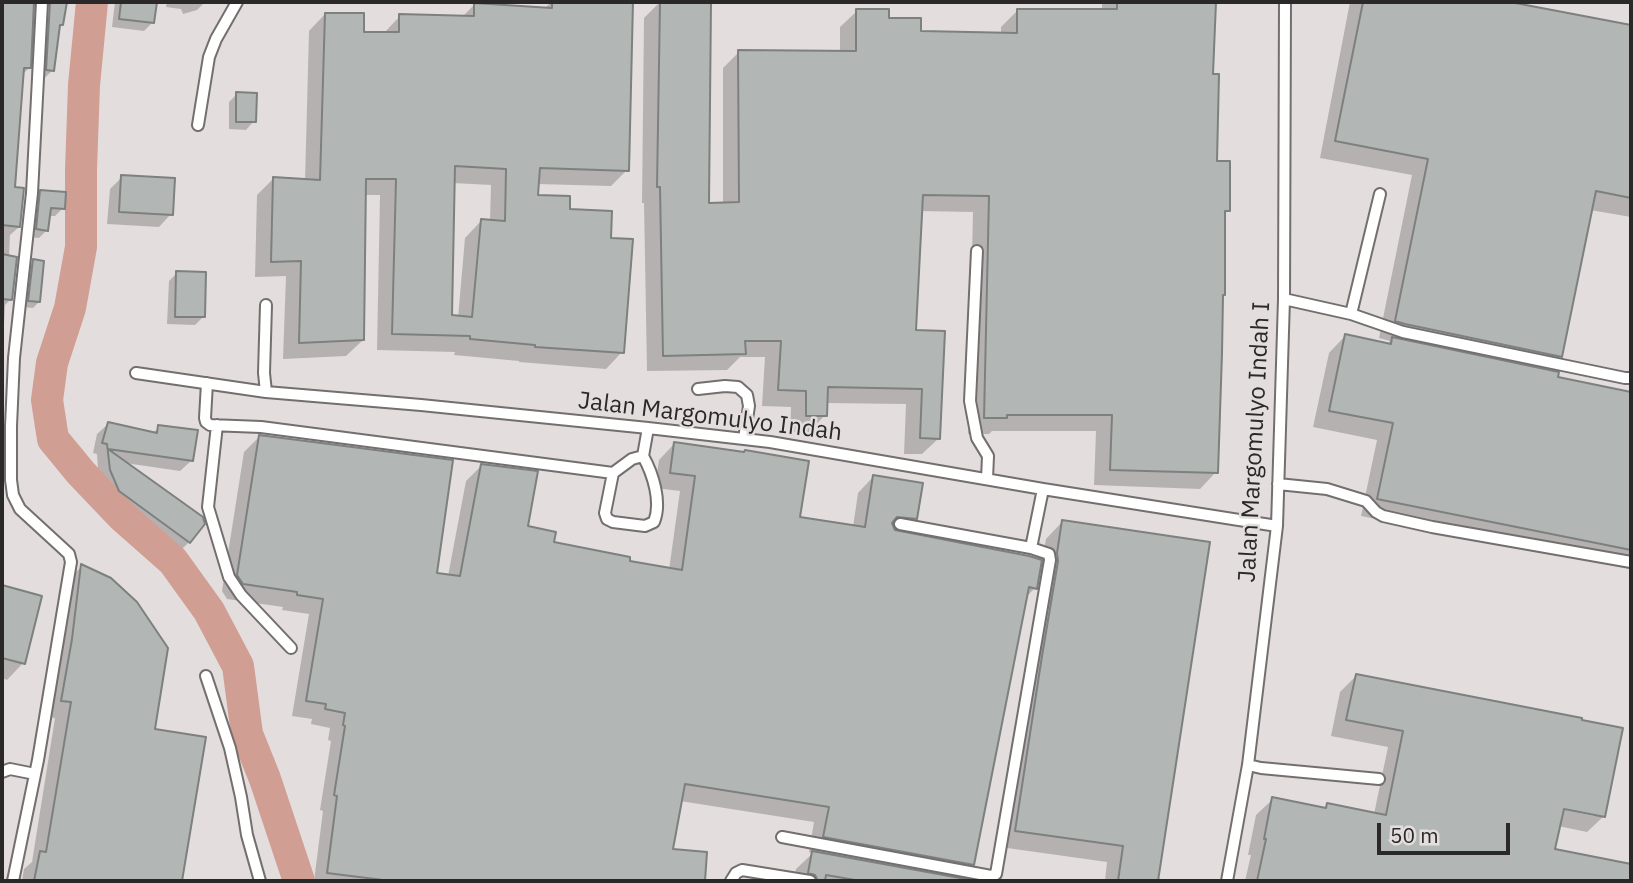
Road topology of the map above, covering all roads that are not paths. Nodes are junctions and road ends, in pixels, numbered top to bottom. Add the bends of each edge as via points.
1 (41, 2) edge
2 (237, 2) edge
3 (1285, 2) edge
4 (198, 125) dead end
5 (1380, 194) dead end
6 (977, 251) dead end
7 (1284, 299) junction
8 (266, 305) dead end
9 (1351, 314) junction
10 (2, 355) edge
11 (14, 358) junction
12 (136, 373) dead end
13 (1631, 378) edge
14 (207, 383) junction
15 (698, 389) dead end
16 (266, 392) junction
17 (217, 425) junction
18 (648, 428) junction
19 (744, 439) junction
20 (643, 456) junction
21 (613, 473) junction
22 (987, 479) junction
23 (1278, 484) junction
24 (1043, 489) junction
25 (901, 524) dead end
26 (1277, 526) junction
27 (1031, 548) junction
28 (1631, 562) edge
29 (291, 648) dead end
30 (206, 676) dead end
31 (1248, 765) junction
32 (2, 772) edge
33 (35, 774) junction
34 (1379, 779) dead end
35 (782, 837) dead end
36 (13, 881) edge
37 (261, 881) edge
38 (731, 881) edge
39 (810, 881) edge
40 (1227, 881) edge

1 - 11 lane via 32,193
2 - 4 lane via 209,57
3 - 7 lane, Jalan Margomulyo Indah I
5 - 9 lane
6 - 22 lane via 970,401 977,438 988,456
7 - 9 lane
7 - 23 lane, Jalan Margomulyo Indah I
8 - 16 lane
9 - 13 lane via 1403,332
10 - 11 lane
11 - 33 lane via 13,495 20,509 69,554 71,562
12 - 14 lane, Jalan Margomulyo Indah
14 - 16 lane, Jalan Margomulyo Indah
14 - 17 lane via 206,422
15 - 19 lane via 738,387 747,395
16 - 18 lane, Jalan Margomulyo Indah
17 - 21 lane
17 - 29 lane via 208,507 229,577
18 - 19 lane, Jalan Margomulyo Indah
18 - 20 lane
19 - 22 lane, Jalan Margomulyo Indah
20 - 21 lane
20 - 21 lane via 656,496 656,516 651,524 607,519
22 - 24 lane, Jalan Margomulyo Indah
23 - 26 lane, Jalan Margomulyo Indah I
23 - 28 lane via 1327,489 1366,501 1383,516 1432,527
24 - 26 lane, Jalan Margomulyo Indah
24 - 27 lane
25 - 27 lane
26 - 31 lane, Jalan Margomulyo Indah I
27 - 35 lane via 1047,552 1050,560 996,874
30 - 37 lane via 230,748
31 - 34 lane
31 - 40 lane, Jalan Margomulyo Indah I
32 - 33 lane
33 - 36 lane
38 - 39 lane via 742,870

